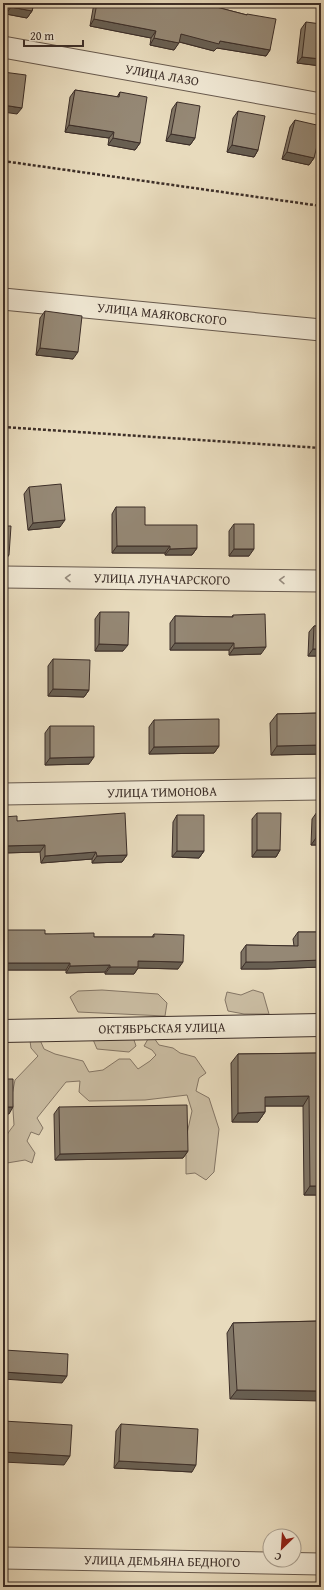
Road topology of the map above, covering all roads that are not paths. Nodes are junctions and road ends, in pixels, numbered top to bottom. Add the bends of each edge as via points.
1 (3, 47) edge
2 (321, 104) edge
3 (3, 299) edge
4 (321, 330) edge
5 (3, 577) edge
6 (321, 581) edge
7 (321, 790) edge
8 (3, 794) edge
9 (321, 1025) edge
10 (3, 1031) edge
11 (3, 1558) edge
12 (321, 1564) edge

1 - 2 street, УЛИЦА ЛАЗО
3 - 4 street, УЛИЦА МАЯКОВСКОГО
6 -> 5 street, УЛИЦА ЛУНАЧАРСКОГО
7 - 8 street, УЛИЦА ТИМОНОВА
9 - 10 street, ОКТЯБРЬСКАЯ УЛИЦА
11 - 12 street, УЛИЦА ДЕМЬЯНА БЕДНОГО

